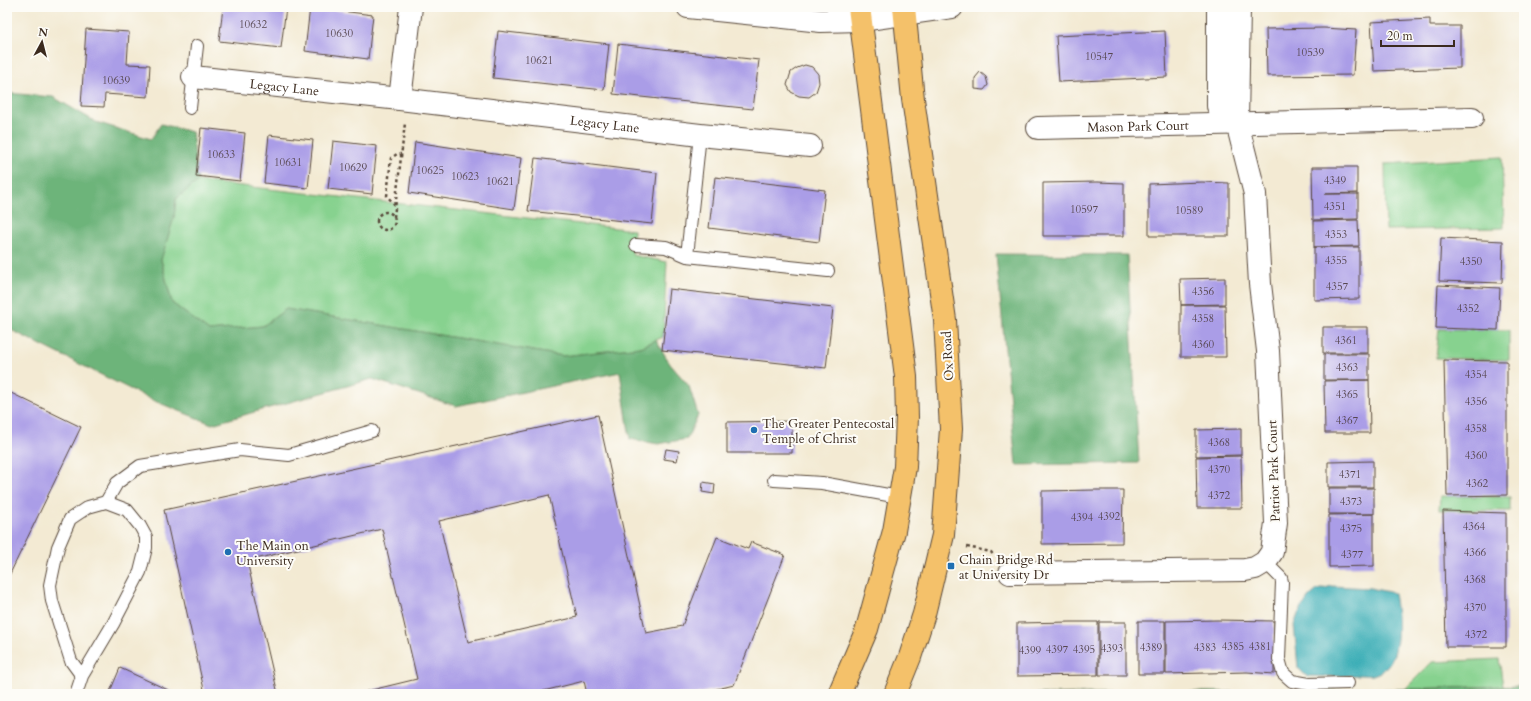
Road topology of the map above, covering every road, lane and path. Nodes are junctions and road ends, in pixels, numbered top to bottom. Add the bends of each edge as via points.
1 (411, 7) edge
2 (688, 7) edge
3 (952, 7) edge
4 (1218, 7) edge
5 (1239, 7) edge
6 (904, 10) edge
7 (860, 13) edge
8 (197, 46) dead end
9 (193, 77) junction
10 (190, 108) dead end
11 (403, 109) junction
12 (1472, 118) dead end
13 (1237, 123) junction
14 (1038, 128) dead end
15 (700, 135) junction
16 (810, 146) dead end
17 (401, 154) junction
18 (395, 205) junction
19 (394, 217) junction
20 (636, 245) dead end
21 (687, 256) junction
22 (828, 271) dead end
23 (372, 431) dead end
24 (774, 480) dead end
25 (899, 497) junction
26 (106, 502) junction
27 (967, 547) dead end
28 (991, 552) dead end
29 (1265, 562) junction
30 (1010, 573) dead end
31 (82, 676) junction
32 (1348, 683) dead end
33 (76, 694) edge
34 (839, 694) edge
35 (895, 694) edge

1 - 11 street
2 - 7 street via 810,20
3 - 6 street
4 - 13 street via 1218,106
5 - 13 street, Patriot Park Court
6 - 7 street
6 - 35 main road, Ox Road via 945,320 951,429 942,535 924,614
7 - 25 main road via 906,377 905,467
8 - 9 lane
9 - 10 lane
9 - 11 street, Legacy Lane
11 - 15 street, Legacy Lane
11 - 17 path
12 - 13 street, Mason Park Court
13 - 14 street, Mason Park Court
13 - 29 street, Patriot Park Court via 1255,194 1260,284 1268,351 1276,523 1272,552
15 - 16 street, Legacy Lane
15 - 21 lane
17 - 18 path
17 - 18 path via 391,158 387,196
18 - 19 path
19 - 19 path via 395,223 391,228 385,230 378,225 377,220 382,214 388,213
20 - 21 lane via 666,247
21 - 22 lane
23 - 26 lane via 289,455 240,450 140,466 117,483
24 - 25 lane via 822,483
25 - 34 main road via 894,531 867,629
26 - 31 lane via 88,507 70,519 58,547 50,585 52,601 68,654
26 - 31 lane via 127,510 136,520 146,537 146,548 140,572
27 - 28 path
29 - 30 street via 1245,570
29 - 32 lane via 1282,582 1279,659 1283,673 1292,681 1310,684
31 - 33 lane

